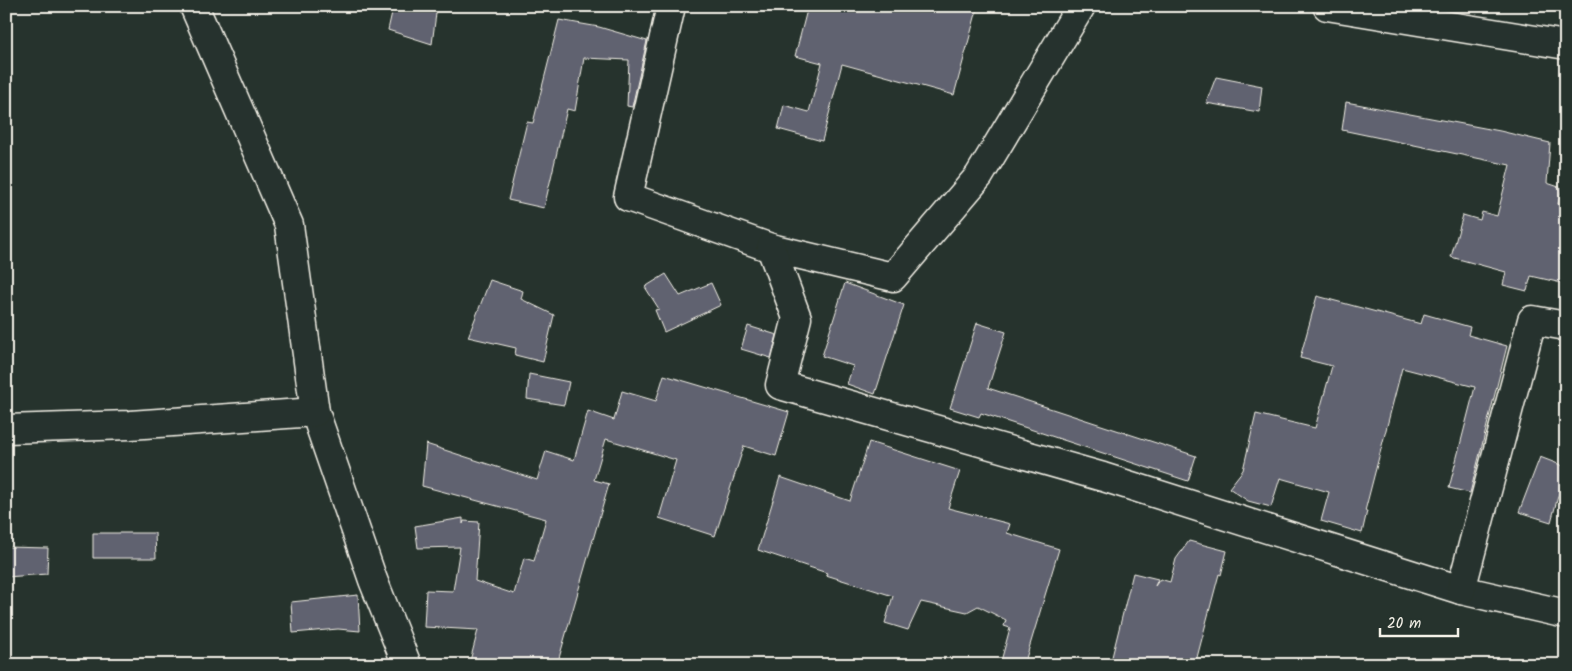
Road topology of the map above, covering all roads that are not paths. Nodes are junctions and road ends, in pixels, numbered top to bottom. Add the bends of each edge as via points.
1 (194, 6) edge
2 (671, 6) edge
3 (1080, 6) edge
4 (1327, 6) edge
5 (1566, 45) edge
6 (771, 248) junction
7 (1566, 326) edge
8 (315, 412) junction
9 (6, 429) edge
10 (1461, 590) junction
11 (1566, 614) edge
12 (407, 665) edge

1 - 8 street via 289,225
2 - 6 street via 628,197
3 - 6 street via 979,176 892,277
4 - 5 street
6 - 10 street via 797,318 780,385 1103,477
7 - 10 street via 1532,320
8 - 9 street via 130,425
8 - 12 street via 373,580
10 - 11 street

